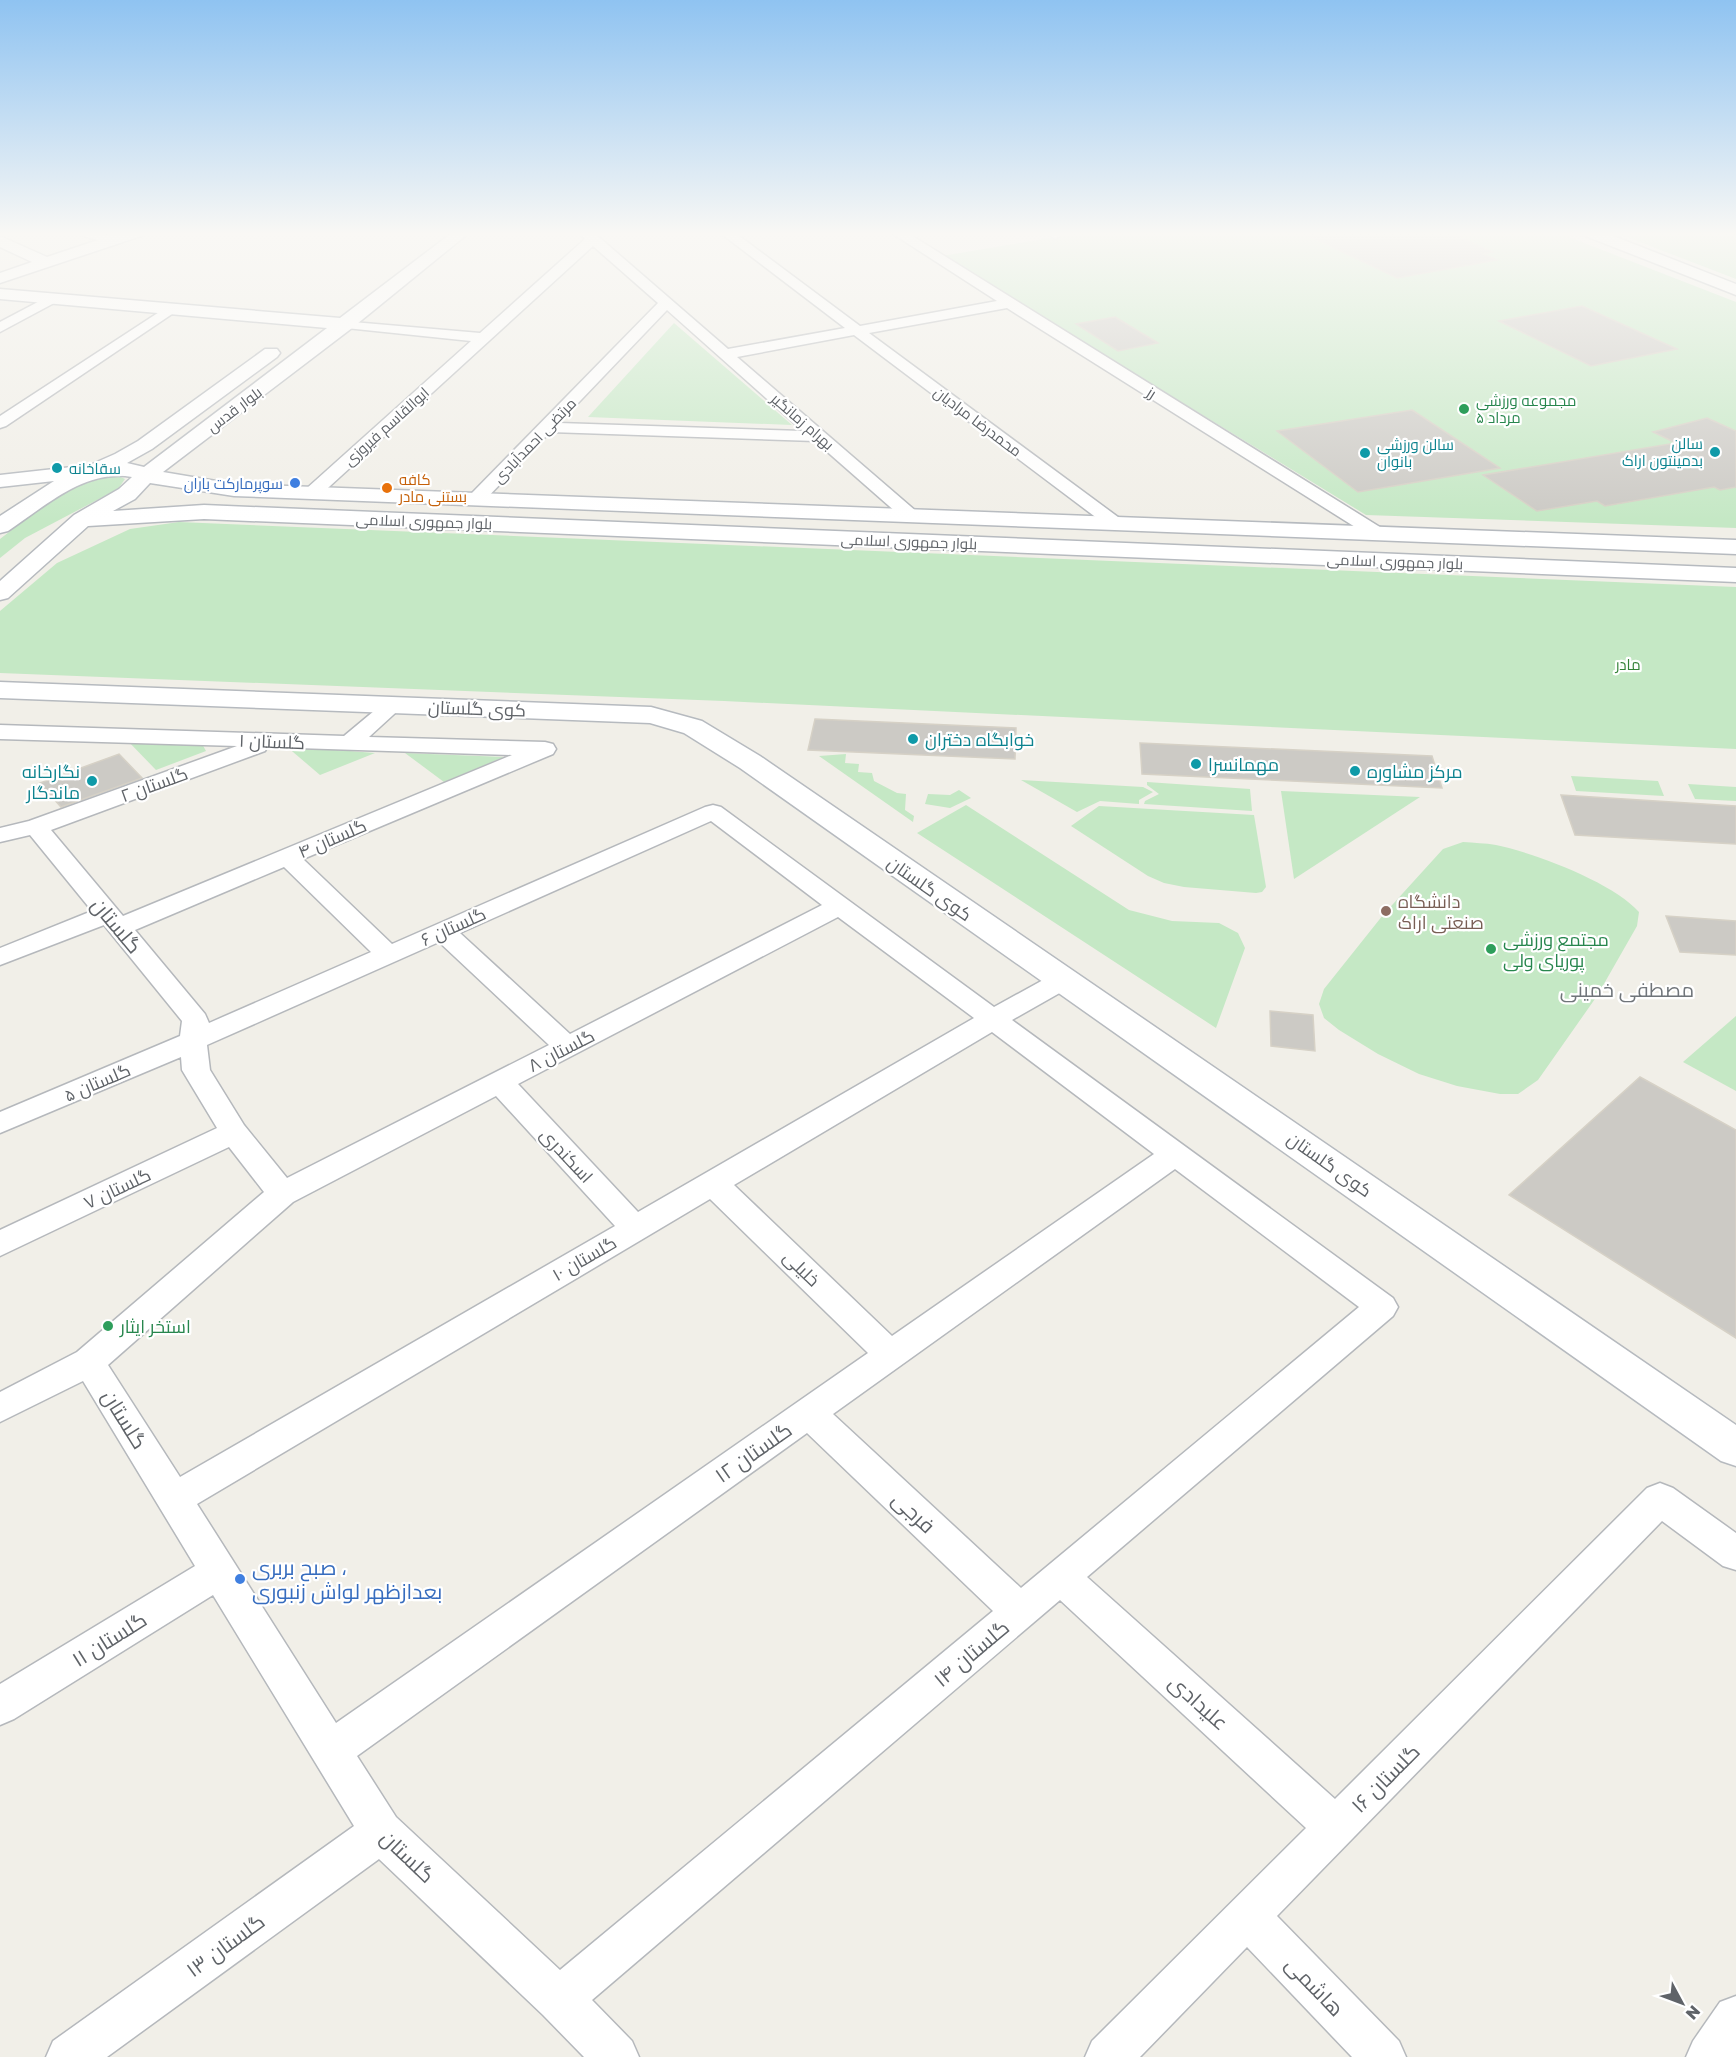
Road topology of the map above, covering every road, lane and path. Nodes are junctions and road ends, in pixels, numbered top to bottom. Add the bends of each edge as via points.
1 (142, 328) edge
2 (305, 328) edge
3 (341, 328) edge
4 (385, 328) edge
5 (493, 328) edge
6 (642, 328) edge
7 (695, 328) edge
8 (853, 328) edge
9 (873, 328) edge
10 (1050, 328) edge
11 (857, 331) junction
12 (483, 338) junction
13 (726, 354) junction
14 (0, 423) edge
15 (546, 427) junction
16 (820, 436) junction
17 (92, 472) junction
18 (145, 476) junction
19 (4, 486) edge
20 (234, 490) junction
21 (312, 493) junction
22 (476, 500) junction
23 (204, 512) junction
24 (911, 516) junction
25 (82, 520) junction
26 (1116, 524) junction
27 (0, 526) edge
28 (1377, 533) junction
29 (1736, 547) edge
30 (1736, 574) edge
31 (0, 576) edge
32 (0, 593) edge
33 (0, 690) edge
34 (393, 705) junction
35 (0, 732) edge
36 (56, 734) junction
37 (271, 741) junction
38 (350, 743) junction
39 (545, 749) joint
40 (0, 752) edge
41 (36, 828) junction
42 (0, 835) edge
43 (287, 857) junction
44 (840, 906) junction
45 (113, 920) junction
46 (442, 931) junction
47 (389, 954) junction
48 (0, 957) edge
49 (1063, 980) junction
50 (993, 1019) junction
51 (193, 1041) junction
52 (568, 1047) junction
53 (500, 1082) junction
54 (0, 1122) edge
55 (234, 1132) junction
56 (1175, 1154) junction
57 (713, 1183) junction
58 (282, 1194) junction
59 (635, 1228) junction
60 (0, 1244) edge
61 (890, 1354) junction
62 (89, 1362) junction
63 (0, 1408) edge
64 (808, 1412) junction
65 (1736, 1448) edge
66 (175, 1498) junction
67 (1736, 1554) edge
68 (219, 1571) junction
69 (1061, 1577) junction
70 (1020, 1611) junction
71 (0, 1706) edge
72 (331, 1750) junction
73 (1336, 1827) junction
74 (381, 1832) junction
75 (1247, 1916) junction
76 (559, 1998) junction
77 (1736, 2018) edge
78 (69, 2057) edge
79 (616, 2057) edge
80 (1108, 2057) edge
81 (1383, 2057) edge
82 (1709, 2057) edge

1 - 14 street
2 - 17 main road, بلوار قدس via 145,445
3 - 18 main road, بلوار قدس
4 - 12 street
5 - 12 street, ابوالقاسم فیروزی
6 - 15 street, مرتضی احمدآبادی
7 - 13 street, بهرام زمانگیر
8 - 11 street, محمدرضا مرادیان
9 - 11 street
10 - 28 street, رز
11 - 13 street
11 - 26 street, محمدرضا مرادیان
12 - 21 street, ابوالقاسم فیروزی
13 - 16 street, بهرام زمانگیر
15 - 16 street
15 - 22 street, مرتضی احمدآبادی
16 - 24 street, بهرام زمانگیر
17 - 18 main road, بلوار جمهوری اسلامی via 119,468
17 - 19 main road, بلوار جمهوری اسلامی
17 - 27 main road, بلوار قدس via 61,486
18 - 20 main road, بلوار جمهوری اسلامی
18 - 25 main road, بلوار قدس via 127,494
20 - 21 main road, بلوار جمهوری اسلامی
20 - 23 main road via 205,500 201,506
21 - 22 main road, بلوار جمهوری اسلامی
22 - 24 main road, بلوار جمهوری اسلامی
23 - 25 main road, بلوار جمهوری اسلامی
23 - 30 main road, بلوار جمهوری اسلامی
24 - 26 main road, بلوار جمهوری اسلامی
25 - 31 main road, بلوار قدس
25 - 32 main road
26 - 28 main road, بلوار جمهوری اسلامی
28 - 29 main road, بلوار جمهوری اسلامی
33 - 34 main road, کوی گلستان
34 - 38 street
34 - 49 main road, کوی گلستان via 651,715 693,726
35 - 36 street, گلستان ۱
36 - 37 street, گلستان ۱
36 - 40 street
37 - 38 street, گلستان ۱
37 - 41 street, گلستان ۲
38 - 39 street, گلستان ۱
39 - 43 street, گلستان ۴
41 - 42 street
41 - 45 street, گلستان
43 - 45 street, گلستان ۴
43 - 47 street
44 - 46 street, گلستان ۶ via 713,812
44 - 50 street
44 - 52 street, گلستان ۸
45 - 48 street, گلستان ۴
45 - 51 street, گلستان via 196,1020
46 - 47 street, گلستان ۶
46 - 52 street
47 - 51 street, گلستان ۶
49 - 50 street, گلستان ۱۰
49 - 65 main road, کوی گلستان
50 - 56 street
50 - 57 street, گلستان ۱۰
51 - 54 street, گلستان ۵
51 - 55 street, گلستان via 196,1070
52 - 53 street, گلستان ۸
53 - 58 street, گلستان ۸
53 - 59 street, اسکندری
55 - 58 street, گلستان
55 - 60 street, گلستان ۷
56 - 61 street, گلستان ۱۲
56 - 69 street, گلستان ۱۴ via 1382,1307
57 - 59 street, گلستان ۱۰
57 - 61 street, خلیلی
58 - 62 street
59 - 66 street, گلستان ۱۰
61 - 64 street, گلستان ۱۲
62 - 63 street
62 - 66 street, گلستان
64 - 70 street, فرجی
64 - 72 street, گلستان ۱۲
66 - 68 street, گلستان
67 - 73 street, گلستان ۱۶ via 1660,1499
68 - 71 street, گلستان ۱۱
68 - 72 street, گلستان
69 - 70 street, گلستان ۱۴
69 - 73 street, علیدادی
70 - 76 street, گلستان ۱۴
72 - 74 street, گلستان
73 - 75 street, گلستان ۱۶
74 - 76 street, گلستان
74 - 78 street, گلستان ۱۳
75 - 80 street, گلستان ۱۶
75 - 81 street, هاشمی
76 - 79 street, گلستان
77 - 82 street

